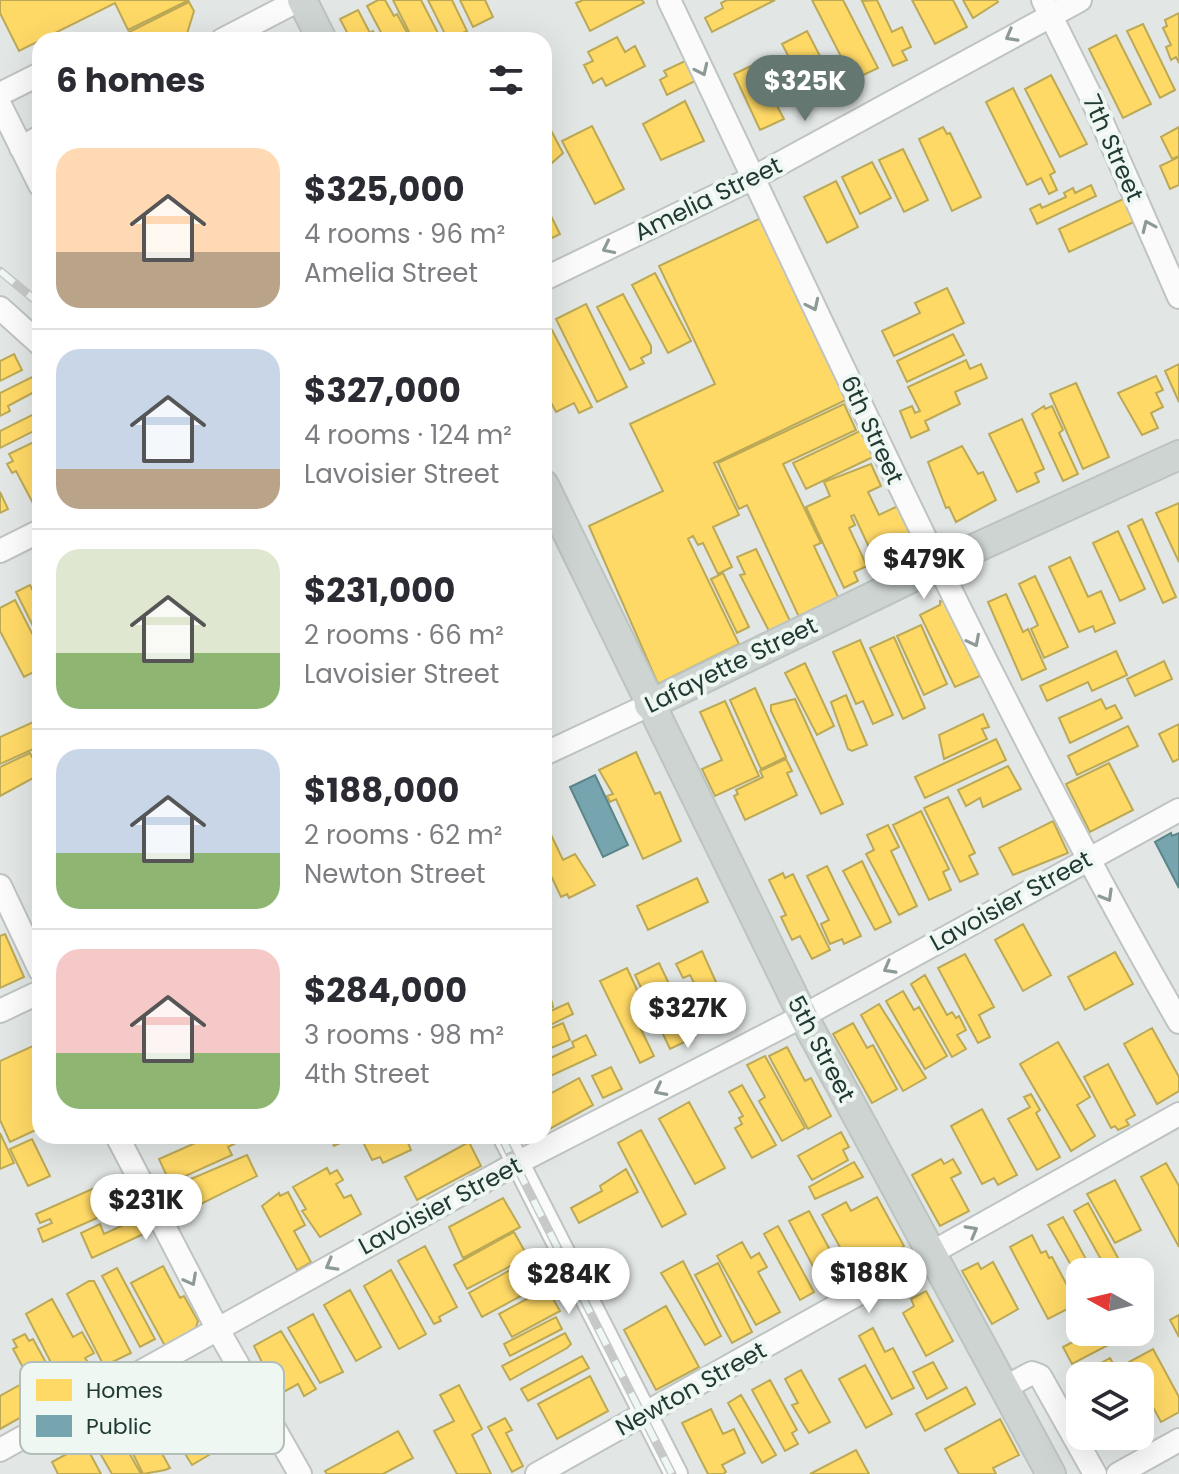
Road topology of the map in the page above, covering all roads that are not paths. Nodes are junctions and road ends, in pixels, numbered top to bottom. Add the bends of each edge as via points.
1 (301, 0) edge
2 (669, 0) edge
3 (1080, 0) edge
4 (1047, 7) edge
5 (238, 32) edge
6 (318, 32) edge
7 (32, 78) edge
8 (0, 94) edge
9 (0, 105) edge
10 (31, 142) edge
11 (753, 178) junction
12 (552, 275) edge
13 (1179, 297) edge
14 (0, 308) edge
15 (32, 337) edge
16 (1179, 455) edge
17 (552, 502) edge
18 (32, 535) edge
19 (0, 551) edge
20 (936, 566) junction
21 (649, 705) junction
22 (552, 750) edge
23 (1179, 810) edge
24 (1086, 859) junction
25 (0, 886) edge
26 (32, 953) edge
27 (32, 996) edge
28 (0, 1011) edge
29 (803, 1016) junction
30 (1179, 1022) edge
31 (1179, 1114) edge
32 (121, 1144) edge
33 (508, 1144) edge
34 (518, 1164) junction
35 (931, 1253) junction
36 (217, 1328) junction
37 (157, 1362) edge
38 (236, 1362) edge
39 (1004, 1388) junction
40 (645, 1415) junction
41 (20, 1439) edge
42 (1179, 1440) edge
43 (284, 1446) edge
44 (0, 1450) edge
45 (300, 1474) edge
46 (537, 1474) edge
47 (676, 1474) edge
48 (1051, 1474) edge
49 (1095, 1474) edge
50 (1118, 1474) edge

1 - 5 street
1 - 6 main road
2 -> 11 street, 6th Street
3 - 4 street, Amelia Street
4 -> 11 street, Amelia Street
13 -> 4 street, 7th Street
7 - 8 street
9 - 10 street
11 -> 12 street, Amelia Street
11 -> 20 street, 6th Street
14 - 15 street
16 - 20 main road, Lafayette Street
17 - 21 main road, 5th Street
18 - 19 street
20 - 21 main road, Lafayette Street
20 -> 24 street, 6th Street
21 - 22 street, Lafayette Street
21 - 29 main road, 5th Street
23 - 24 street, Lavoisier Street
24 -> 29 street, Lavoisier Street
24 -> 30 street, 6th Street
25 - 26 street
27 - 28 street
29 -> 34 street, Lavoisier Street
29 - 35 main road, 5th Street
35 -> 31 street, Newton Street
32 -> 36 street
33 - 34 street
34 -> 36 street, Lavoisier Street
34 - 40 street
35 - 39 main road, 5th Street
35 - 40 street, Newton Street
36 - 37 street, Lavoisier Street
36 - 38 street
39 - 48 main road, 5th Street
39 - 49 street via 1032,1373 1040,1376
40 - 46 street, Newton Street
40 - 47 street
41 - 44 street, Lavoisier Street
42 - 50 street
43 - 45 street

